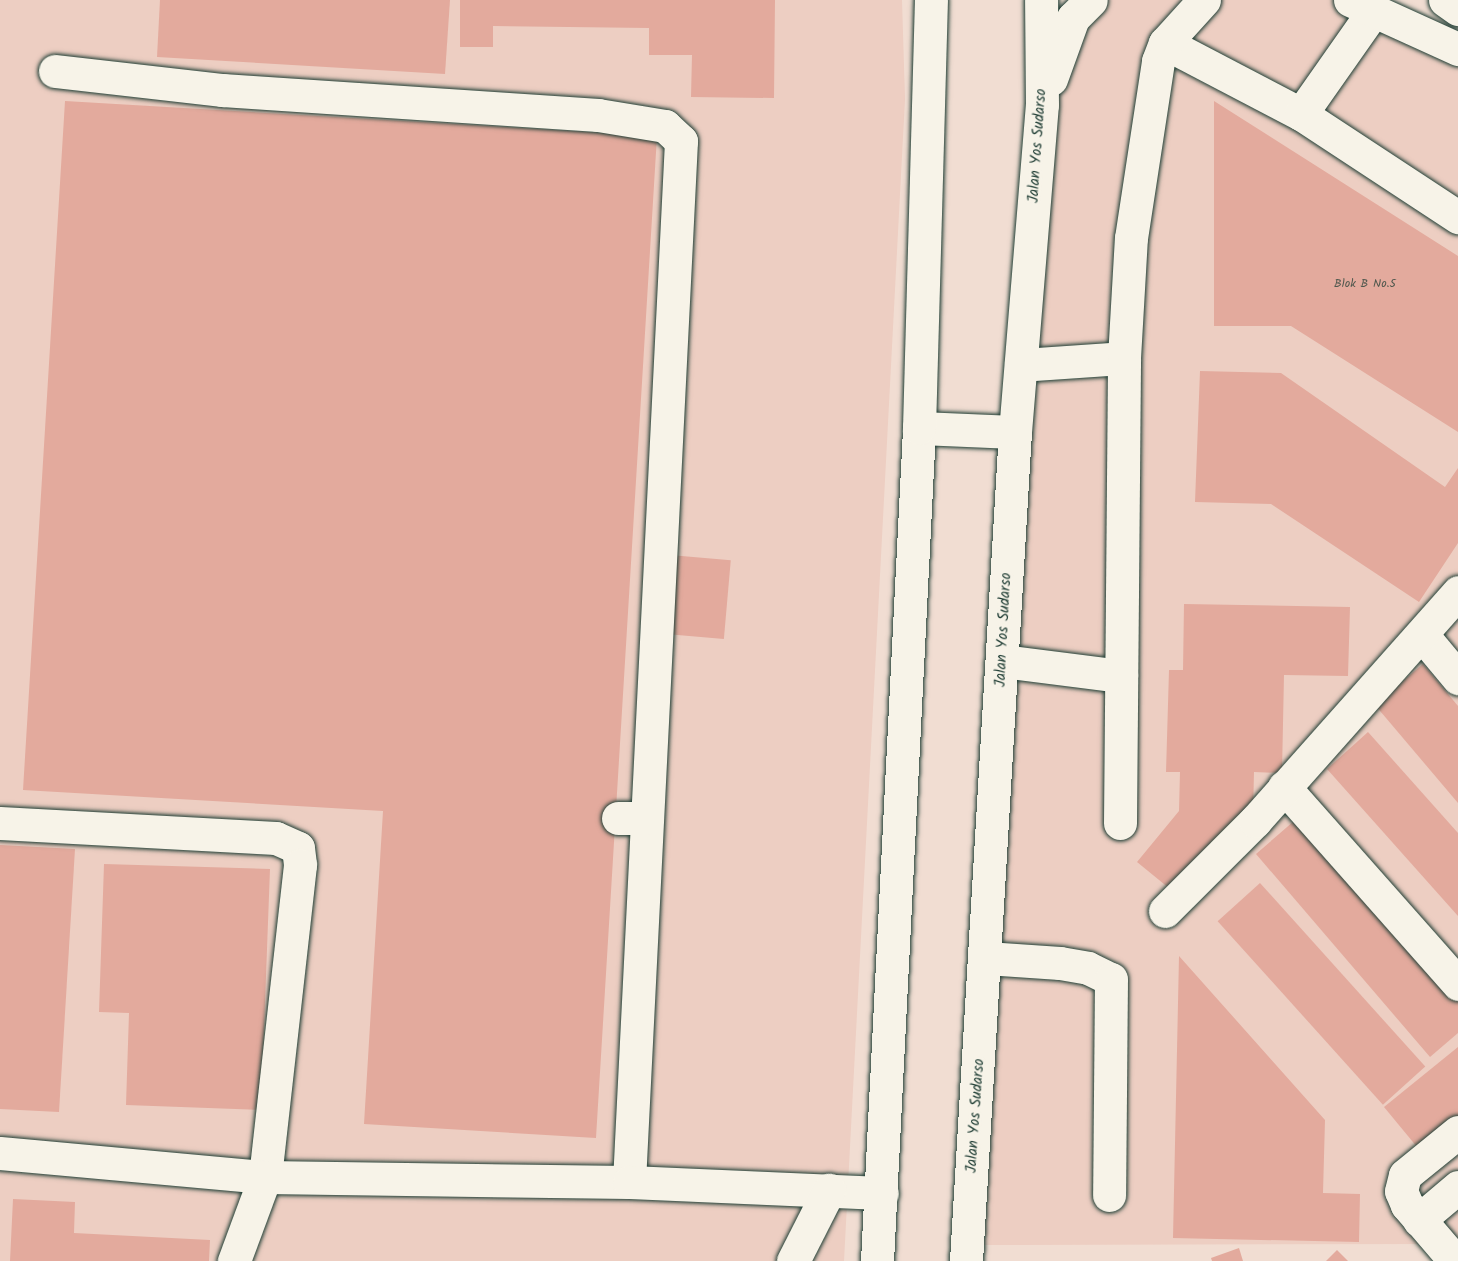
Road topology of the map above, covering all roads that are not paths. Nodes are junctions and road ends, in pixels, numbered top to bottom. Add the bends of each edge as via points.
1 (931, 0) edge
2 (1041, 0) edge
3 (1091, 0) edge
4 (1204, 0) edge
5 (1445, 0) edge
6 (1362, 5) edge
7 (1458, 9) edge
8 (1165, 43) junction
9 (1458, 49) edge
10 (55, 71) dead end
11 (1042, 105) junction
12 (1301, 114) junction
13 (1458, 217) edge
14 (1125, 358) junction
15 (1021, 365) junction
16 (920, 428) junction
17 (1015, 432) junction
18 (1458, 592) edge
19 (1423, 636) junction
20 (1002, 661) junction
21 (1121, 676) junction
22 (1458, 678) edge
23 (1284, 787) junction
24 (0, 823) edge
25 (1120, 823) dead end
26 (1165, 911) dead end
27 (986, 958) junction
28 (1458, 984) edge
29 (1458, 1132) edge
30 (0, 1153) edge
31 (265, 1177) junction
32 (629, 1182) junction
33 (1458, 1187) edge
34 (817, 1190) junction
35 (882, 1193) junction
36 (1109, 1195) dead end
37 (1419, 1220) junction
38 (234, 1261) edge
39 (773, 1261) edge
40 (793, 1261) edge
41 (877, 1261) edge
42 (966, 1261) edge
43 (1455, 1261) edge

1 - 16 main road
2 - 11 main road, Jalan Yos Sudarso
3 - 11 main road via 1073,18
4 - 8 main road
5 - 7 main road
6 - 9 main road
6 - 12 main road
8 - 12 main road
8 - 14 main road via 1158,62 1131,238
10 - 32 main road via 222,90 598,115 665,126 681,141 633,818
11 - 15 main road, Jalan Yos Sudarso
12 - 13 main road
14 - 15 main road
14 - 21 main road
15 - 17 main road, Jalan Yos Sudarso
16 - 17 main road
16 - 35 main road
17 - 20 main road, Jalan Yos Sudarso
18 - 19 main road
19 - 22 main road
19 - 23 main road
20 - 21 main road
20 - 27 main road, Jalan Yos Sudarso
21 - 25 main road
23 - 26 main road
23 - 28 main road
24 - 31 main road via 276,838 298,848 300,865
27 - 36 main road via 1060,963 1088,968 1111,979
27 - 42 main road, Jalan Yos Sudarso
29 - 37 main road via 1405,1175 1401,1191
30 - 31 main road
31 - 32 main road
31 - 38 main road
32 - 34 main road
33 - 37 main road
34 - 35 main road
34 - 39 main road
34 - 40 main road
35 - 41 main road
37 - 43 main road

